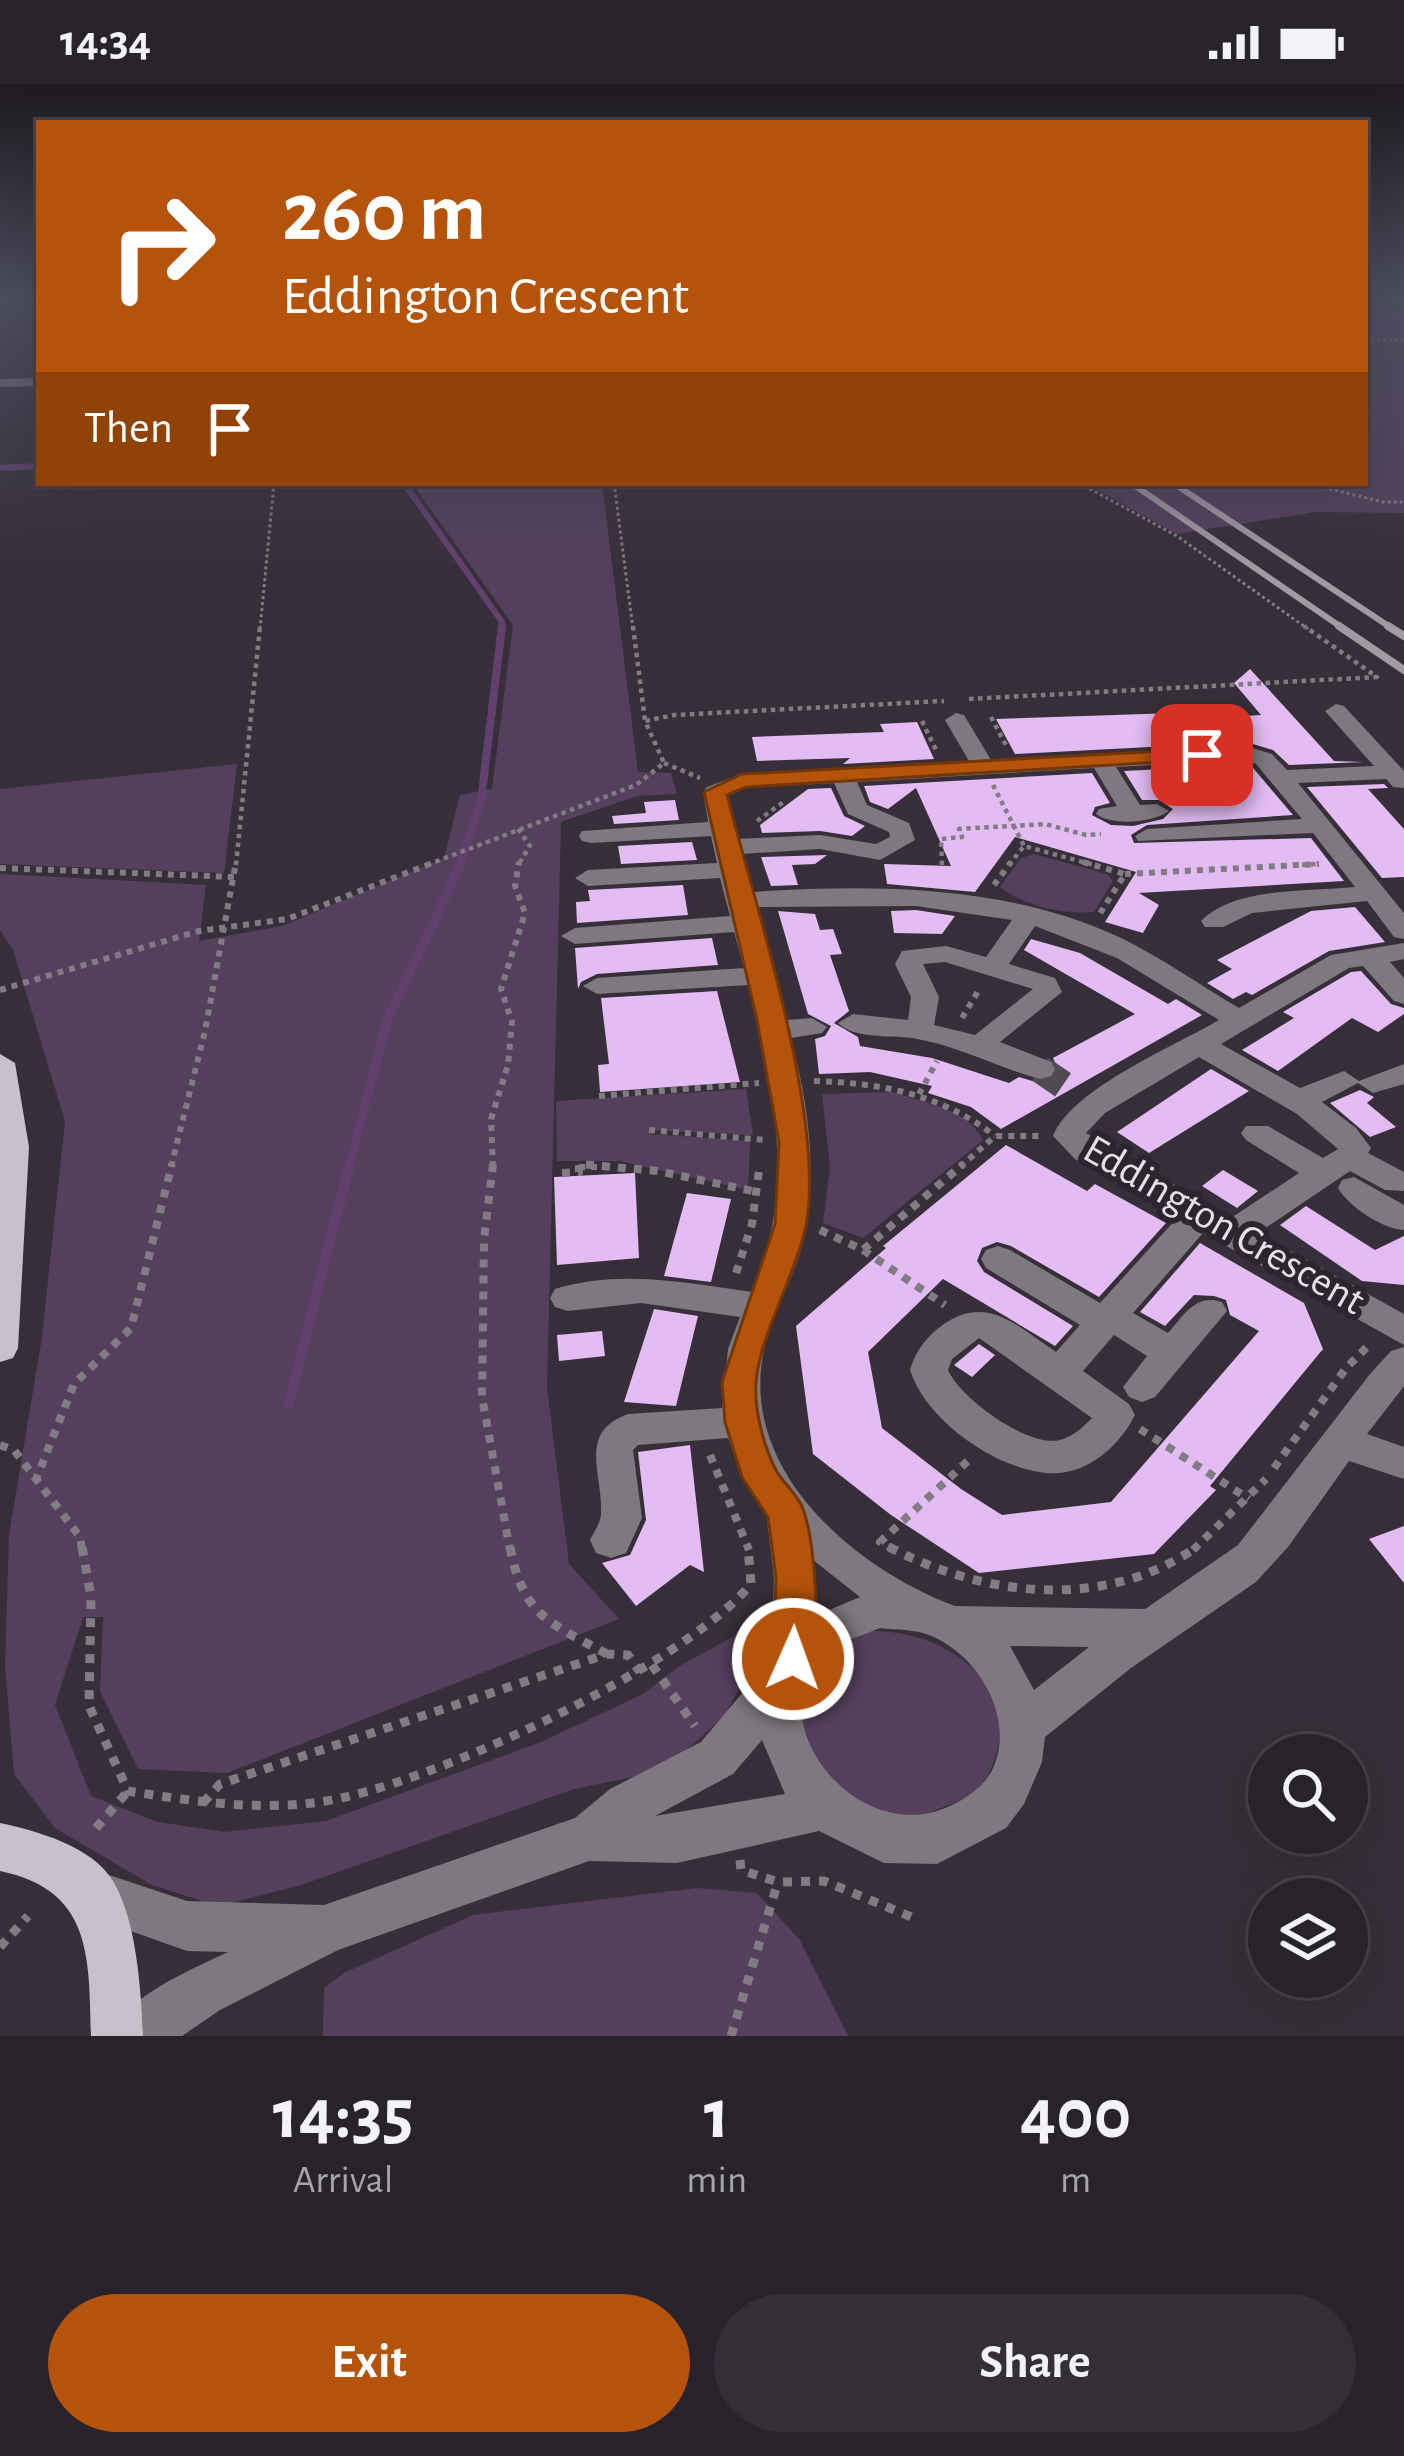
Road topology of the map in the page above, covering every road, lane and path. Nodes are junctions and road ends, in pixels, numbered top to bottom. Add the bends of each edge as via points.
1 (274, 486) edge
2 (614, 486) edge
3 (1085, 486) edge
4 (1318, 486) edge
5 (1404, 502) edge
6 (1336, 711) dead end
7 (956, 719) dead end
8 (645, 721) junction
9 (1101, 761) junction
10 (664, 763) junction
11 (984, 768) junction
12 (843, 776) junction
13 (1281, 777) junction
14 (1398, 778) edge
15 (720, 786) junction
16 (1133, 812) dead end
17 (1013, 825) junction
18 (1319, 825) junction
19 (517, 829) junction
20 (591, 836) dead end
21 (1147, 836) joint
22 (1024, 846) junction
23 (729, 848) junction
24 (1349, 862) junction
25 (942, 866) dead end
26 (0, 868) edge
27 (1125, 874) junction
28 (235, 877) junction
29 (588, 878) dead end
30 (1373, 893) junction
31 (980, 905) junction
32 (743, 912) junction
33 (1028, 917) junction
34 (1214, 921) dead end
35 (223, 929) junction
36 (1404, 931) edge
37 (1087, 934) junction
38 (575, 936) dead end
39 (1404, 951) edge
40 (1369, 955) junction
41 (993, 967) junction
42 (759, 976) junction
43 (597, 986) dead end
44 (0, 990) edge
45 (1402, 1009) edge
46 (1240, 1021) junction
47 (853, 1023) dead end
48 (812, 1027) dead end
49 (772, 1030) junction
50 (916, 1030) junction
51 (1200, 1045) junction
52 (983, 1046) junction
53 (0, 1063) edge
54 (1040, 1069) tunnel mouth
55 (1404, 1074) edge
56 (816, 1081) dead end
57 (753, 1083) dead end
58 (599, 1096) dead end
59 (1296, 1102) junction
60 (649, 1130) dead end
61 (1257, 1133) dead end
62 (995, 1136) junction
63 (1069, 1136) junction
64 (793, 1142) junction
65 (562, 1173) dead end
66 (1371, 1185) edge
67 (758, 1192) dead end
68 (1200, 1214) junction
69 (791, 1224) junction
70 (1236, 1234) junction
71 (863, 1250) junction
72 (998, 1259) dead end
73 (568, 1298) dead end
74 (762, 1307) junction
75 (1209, 1311) dead end
76 (1107, 1320) junction
77 (973, 1323) junction
78 (1400, 1339) edge
79 (0, 1348) edge
80 (1172, 1353) junction
81 (1059, 1373) junction
82 (1129, 1401) junction
83 (742, 1422) junction
84 (995, 1434) junction
85 (1340, 1439) junction
86 (0, 1444) edge
87 (1404, 1462) edge
88 (35, 1482) junction
89 (1249, 1499) junction
90 (786, 1512) junction
91 (611, 1540) dead end
92 (751, 1586) dead end
93 (933, 1618) junction
94 (1151, 1629) junction
95 (608, 1654) junction
96 (788, 1670) junction
97 (640, 1673) junction
98 (1024, 1726) junction
99 (128, 1791) junction
100 (203, 1803) junction
101 (823, 1808) junction
102 (96, 1828) dead end
103 (589, 1837) junction
104 (10, 1840) edge
105 (778, 1882) dead end
106 (94, 1895) junction
107 (28, 1916) dead end
108 (327, 1929) junction
109 (0, 1947) edge
110 (117, 2036) edge
111 (136, 2036) edge
112 (731, 2036) edge

1 - 28 path
2 - 8 path
3 - 8 path via 1177,536 1376,677
4 - 5 path
6 - 14 street
7 - 11 street
8 - 10 path
9 - 11 street
9 - 13 street via 1246,753
9 - 16 street
10 - 15 path
10 - 19 path via 636,785
11 - 12 street
11 - 17 path
12 - 15 street
12 - 23 street via 857,809 900,828 903,840 880,852 820,842
13 - 14 street
13 - 18 street
15 - 23 street
17 - 21 path
17 - 22 path
17 - 25 path via 959,829 962,837 941,839
18 - 21 street
18 - 24 street
19 - 35 path via 287,919
19 - 95 path via 530,846 513,875 525,913 501,989 512,1022 491,1119 482,1397 514,1575 539,1617
20 - 23 street
22 - 27 path
22 - 31 path
23 - 29 street
23 - 32 street
24 - 27 path
24 - 30 street
26 - 28 path
27 - 37 path
28 - 35 path
30 - 34 street via 1246,906
30 - 36 street
31 - 32 street via 865,893
31 - 33 street
32 - 38 street
32 - 42 street
33 - 37 street
33 - 41 street
35 - 44 path
35 - 88 path via 131,1328 74,1384
37 - 46 street
39 - 40 street, Eddington Crescent
40 - 45 street
40 - 46 street, Eddington Crescent via 1341,961
41 - 50 street via 946,955 912,957 928,1001
41 - 52 street via 1050,988
42 - 43 street
42 - 49 street
46 - 51 street, Eddington Crescent
47 - 50 street
48 - 49 street
49 - 64 street
50 - 52 street
51 - 59 street
51 - 63 street, Eddington Crescent via 1082,1098
52 - 54 street
53 - 79 main road via 13,1147
55 - 59 street
56 - 62 path via 898,1088 950,1104
57 - 58 path
59 - 66 street via 1349,1138
60 - 64 path
61 - 66 street
62 - 63 path
62 - 71 path
63 - 68 street, Eddington Crescent
64 - 69 street
65 - 67 path via 614,1164
66 - 70 street via 1254,1216
68 - 70 street, Eddington Crescent
68 - 76 street
69 - 71 path
69 - 74 street
70 - 78 street, Eddington Crescent
71 - 77 path
72 - 76 street
73 - 74 street via 640,1290
74 - 83 street via 739,1382
75 - 80 street
76 - 80 street
76 - 81 street
77 - 81 street
77 - 84 street via 929,1367 944,1400
78 - 85 street
78 - 89 path via 1346,1368
80 - 82 street
81 - 82 street
82 - 84 street via 1084,1449 1047,1457
82 - 89 path
83 - 90 street via 760,1477
83 - 91 street via 618,1437 622,1518
84 - 89 path via 880,1542 959,1579 1067,1589 1122,1583 1170,1564
85 - 87 street
85 - 94 street via 1254,1556 1213,1594
86 - 88 path via 14,1450
88 - 99 path via 80,1538 91,1597 89,1706
90 - 93 street via 844,1563
90 - 96 street via 795,1577
92 - 97 path via 698,1636
93 - 94 street
93 - 96 street via 878,1610 844,1617 815,1634
93 - 98 street via 980,1643 1002,1667
94 - 98 street
95 - 97 path via 628,1654
95 - 100 path via 220,1784
96 - 101 street via 778,1713 783,1747
96 - 103 street via 717,1757 627,1806
97 - 100 path via 347,1797 243,1809
98 - 101 street via 1020,1763 1004,1797 976,1823 940,1838 858,1830
99 - 100 path
99 - 102 path
101 - 103 street via 739,1830 626,1843
103 - 108 street
104 - 106 main road
105 - 112 path
106 - 108 street via 188,1925
106 - 110 main road via 115,1978
107 - 109 path
108 - 111 street via 202,1992

